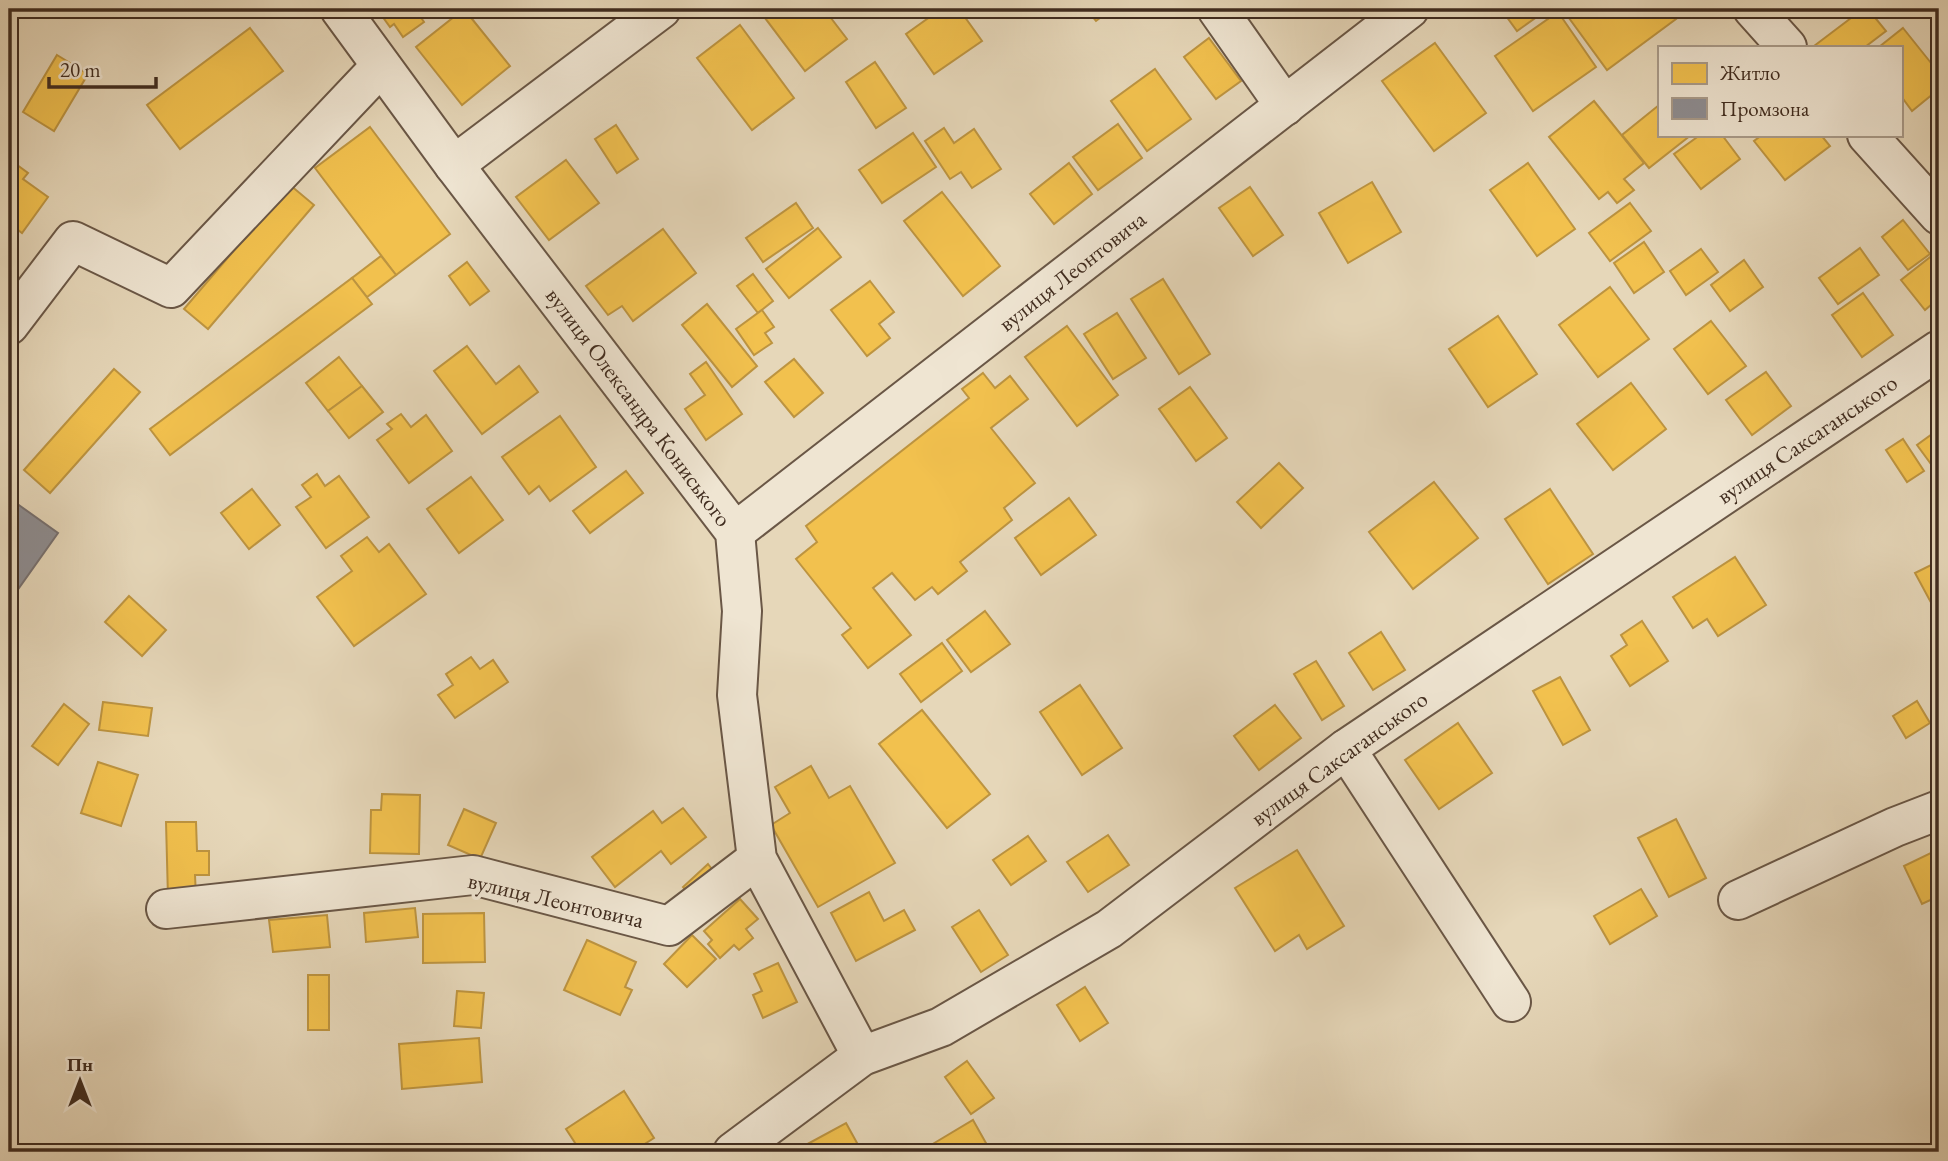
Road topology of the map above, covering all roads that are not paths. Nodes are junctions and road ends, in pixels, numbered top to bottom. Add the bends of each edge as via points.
1 (340, 9) edge
2 (661, 9) edge
3 (1217, 9) edge
4 (1409, 9) edge
5 (1752, 9) edge
6 (1786, 46) edge
7 (381, 66) junction
8 (1285, 106) junction
9 (1868, 136) edge
10 (454, 165) junction
11 (1939, 215) edge
12 (9, 325) edge
13 (1939, 350) edge
14 (735, 532) junction
15 (1346, 749) junction
16 (1939, 810) edge
17 (757, 859) junction
18 (1738, 900) dead end
19 (166, 909) dead end
20 (1511, 1002) dead end
21 (862, 1056) junction
22 (733, 1152) edge

1 - 7 street, вулиця Олександра Кониського
2 - 10 street
3 - 8 street
4 - 8 street, вулиця Леонтовича
5 - 6 street
7 - 10 street, вулиця Олександра Кониського
7 - 12 street via 171,288 74,241
8 - 14 street, вулиця Леонтовича
9 - 11 street
10 - 14 street, вулиця Олександра Кониського
13 - 15 street, вулиця Саксаганського
14 - 17 street, вулиця Олександра Кониського via 742,611 737,695
15 - 20 street
15 - 21 street, вулиця Саксаганського via 1110,929 941,1027
16 - 18 street
17 - 19 street, вулиця Леонтовича via 669,926 473,875
17 - 21 street, вулиця Олександра Кониського
21 - 22 street, вулиця Саксаганського

